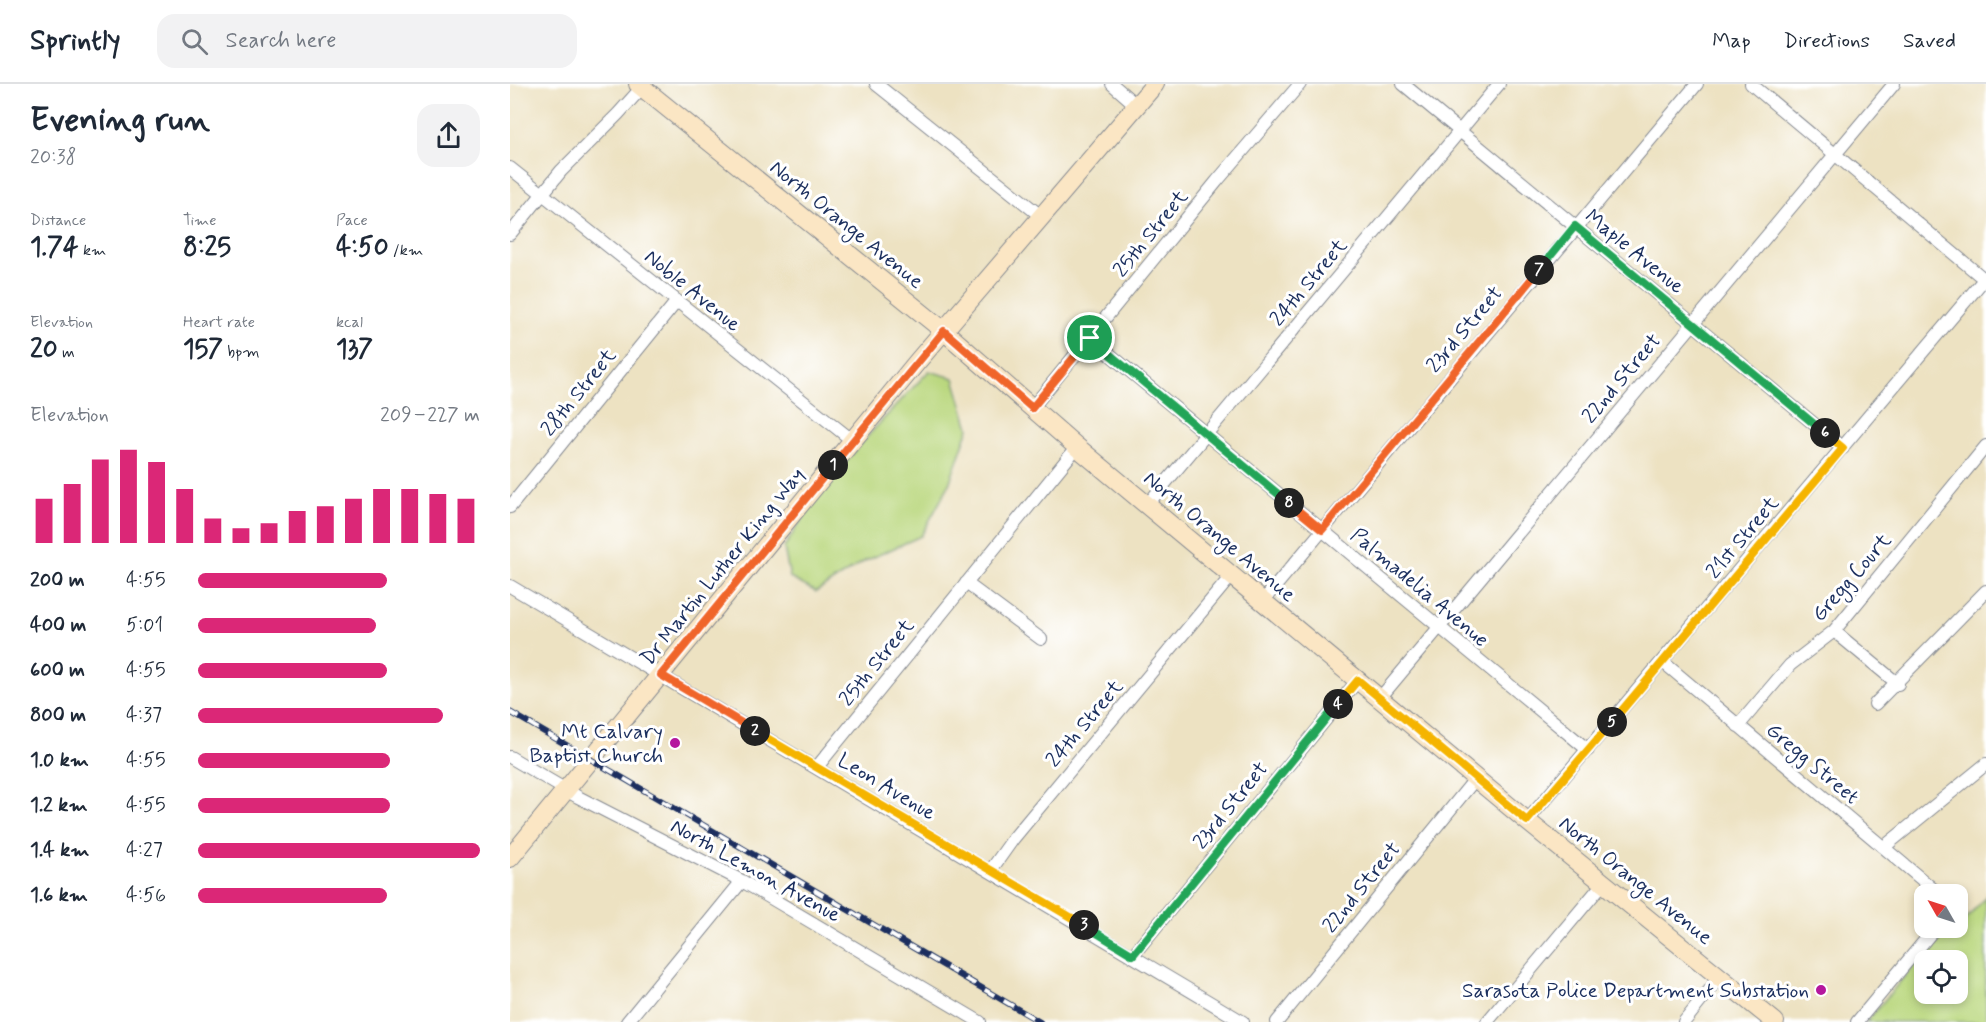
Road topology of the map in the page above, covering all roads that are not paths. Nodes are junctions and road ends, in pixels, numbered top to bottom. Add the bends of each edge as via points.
1 (876, 84) edge
2 (1112, 84) edge
3 (1155, 84) edge
4 (1300, 84) edge
5 (1403, 84) edge
6 (1499, 84) edge
7 (1697, 84) edge
8 (1751, 84) edge
9 (1894, 84) edge
10 (641, 85) edge
11 (1137, 106) junction
12 (1460, 131) junction
13 (1834, 153) junction
14 (510, 168) edge
15 (543, 194) junction
16 (1042, 217) junction
17 (1575, 226) junction
18 (510, 234) edge
19 (1985, 278) edge
20 (677, 301) junction
21 (1692, 323) junction
22 (944, 331) junction
23 (1090, 338) junction
24 (1032, 408) junction
25 (1206, 434) junction
26 (853, 441) junction
27 (1986, 446) edge
28 (1077, 447) junction
29 (1843, 448) junction
30 (1147, 505) junction
31 (510, 507) edge
32 (1322, 530) junction
33 (1232, 575) junction
34 (966, 583) junction
35 (510, 586) edge
36 (1986, 591) edge
37 (1263, 601) junction
38 (1438, 627) junction
39 (1834, 631) junction
40 (1041, 639) dead end
41 (1663, 662) junction
42 (661, 675) junction
43 (1358, 680) junction
44 (1898, 684) junction
45 (1380, 698) junction
46 (1875, 704) dead end
47 (1738, 726) junction
48 (1588, 750) junction
49 (510, 757) edge
50 (1986, 764) edge
51 (817, 767) junction
52 (1476, 778) junction
53 (565, 790) junction
54 (1527, 821) junction
55 (1884, 848) junction
56 (510, 858) edge
57 (991, 870) junction
58 (742, 881) junction
59 (1605, 881) junction
60 (1927, 884) edge
61 (1927, 938) edge
62 (1133, 955) junction
63 (1720, 977) junction
64 (627, 1022) edge
65 (980, 1022) edge
66 (1244, 1022) edge
67 (1277, 1022) edge
68 (1487, 1022) edge
69 (1684, 1022) edge
70 (1775, 1022) edge
71 (1857, 1022) edge

1 - 16 street
2 - 11 street
3 - 11 street, Dr Martin Luther King Way
4 - 23 street, 25th Street
5 - 12 street, Maple Avenue
6 - 12 street, 24th Street
7 - 17 street, 23rd Street
8 - 13 street
9 - 13 street, 22nd Street
10 - 15 street
10 - 22 street, North Orange Avenue
11 - 16 street, Dr Martin Luther King Way
12 - 17 street, Maple Avenue
12 - 25 street, 24th Street
13 - 19 street
13 - 21 street, 22nd Street
14 - 15 street, Noble Avenue
15 - 18 street
15 - 20 street, Noble Avenue
16 - 22 street, Dr Martin Luther King Way
17 - 21 street, Maple Avenue
17 - 32 street, 23rd Street
19 - 29 street, 21st Street
20 - 26 street, Noble Avenue
20 - 31 street, 28th Street
21 - 29 street, Maple Avenue
21 - 38 street, 22nd Street
22 - 24 street, North Orange Avenue
22 - 26 street, Dr Martin Luther King Way
23 - 24 street, 25th Street
23 - 25 street, Palmadelia Avenue
24 - 28 street, North Orange Avenue
25 - 30 street, 24th Street
25 - 32 street, Palmadelia Avenue
26 - 42 street, Dr Martin Luther King Way
27 - 39 street, Gregg Court
28 - 30 street, North Orange Avenue
28 - 34 street, 25th Street
29 - 41 street, 21st Street
30 - 33 street, North Orange Avenue
32 - 37 street, 23rd Street
32 - 38 street, Palmadelia Avenue
33 - 37 street, North Orange Avenue
33 - 57 street, 24th Street
34 - 40 street
34 - 51 street, 25th Street
35 - 42 street, Leon Avenue
36 - 44 street
37 - 43 street, North Orange Avenue
38 - 45 street, 22nd Street
38 - 48 street, Palmadelia Avenue
39 - 44 street
39 - 47 street, Gregg Court via 1790,665
41 - 47 street, Gregg Street
41 - 48 street, 21st Street
42 - 51 street, Leon Avenue
42 - 53 street, Dr Martin Luther King Way
43 - 45 street, North Orange Avenue
43 - 62 street, 23rd Street
44 - 46 street
45 - 52 street, North Orange Avenue
47 - 55 street, Gregg Street
48 - 54 street, 21st Street
49 - 53 street, North Lemon Avenue
50 - 55 street
51 - 57 street, Leon Avenue
52 - 54 street, North Orange Avenue
52 - 67 street, 22nd Street
53 - 56 street, Dr Martin Luther King Way
53 - 58 street, North Lemon Avenue
54 - 59 street, North Orange Avenue
55 - 60 street, Gregg Street
57 - 62 street, Leon Avenue
58 - 64 street
58 - 65 street, North Lemon Avenue
59 - 63 street, North Orange Avenue
59 - 68 street
61 - 71 street
62 - 66 street, Leon Avenue
63 - 69 street
63 - 70 street, North Orange Avenue

